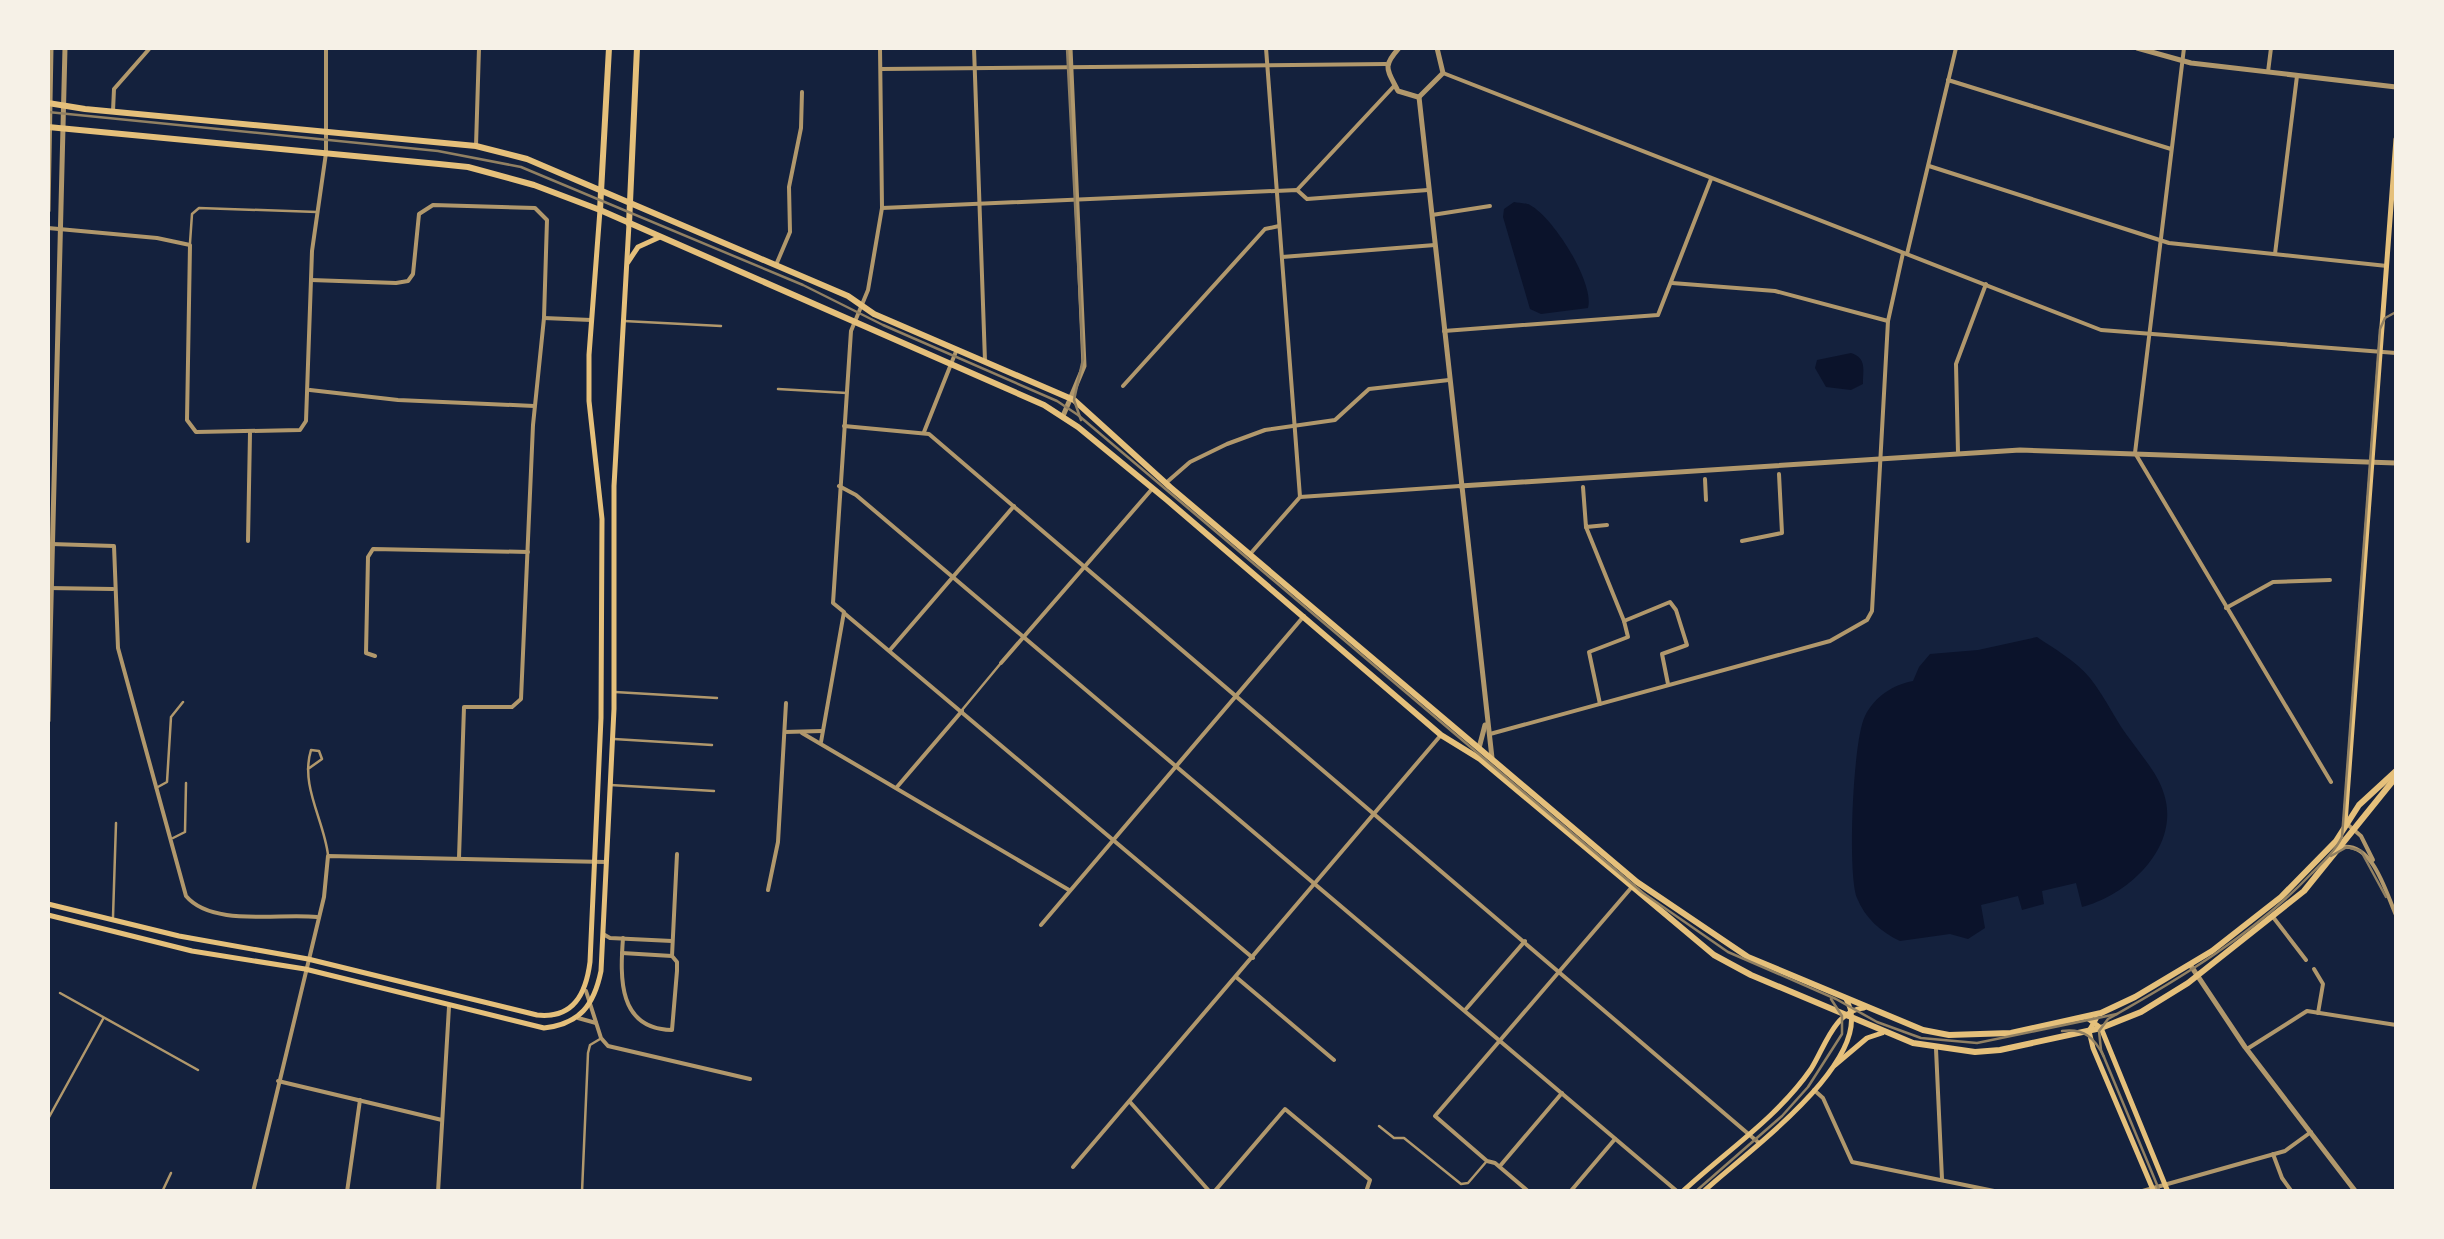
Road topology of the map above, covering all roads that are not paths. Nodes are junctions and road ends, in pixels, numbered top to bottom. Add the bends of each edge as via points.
1 (50, 48) edge
2 (65, 48) edge
3 (150, 48) edge
4 (326, 48) edge
5 (480, 48) edge
6 (609, 48) edge
7 (638, 48) edge
8 (880, 48) edge
9 (974, 48) edge
10 (1070, 48) edge
11 (1266, 48) edge
12 (1399, 48) edge
13 (1437, 48) edge
14 (1956, 48) edge
15 (2137, 48) edge
16 (2184, 48) edge
17 (2271, 48) edge
18 (2182, 62) junction
19 (1267, 64) junction
20 (1386, 64) junction
21 (974, 66) junction
22 (1070, 66) junction
23 (880, 68) junction
24 (2268, 72) junction
25 (1443, 73) junction
26 (2297, 76) junction
27 (1948, 80) junction
28 (802, 84) dead end
29 (1395, 85) junction
30 (2396, 87) edge
31 (802, 92) joint
32 (1419, 98) junction
33 (49, 103) edge
34 (64, 106) junction
35 (113, 112) junction
36 (48, 128) edge
37 (62, 128) junction
38 (327, 131) junction
39 (2396, 139) edge
40 (476, 146) junction
41 (2171, 149) junction
42 (326, 152) junction
43 (1929, 166) junction
44 (1712, 180) junction
45 (602, 189) junction
46 (1297, 190) junction
47 (1429, 190) junction
48 (1277, 191) junction
49 (1076, 200) junction
50 (629, 202) junction
51 (981, 204) junction
52 (1490, 206) dead end
53 (882, 208) junction
54 (600, 210) junction
55 (48, 211) edge
56 (318, 212) junction
57 (1432, 215) junction
58 (628, 224) junction
59 (1279, 226) junction
60 (48, 228) edge
61 (59, 229) junction
62 (660, 238) junction
63 (2160, 239) junction
64 (190, 245) junction
65 (1435, 245) junction
66 (1905, 254) junction
67 (2274, 254) junction
68 (1282, 257) junction
69 (626, 264) junction
70 (776, 265) junction
71 (2387, 266) junction
72 (311, 280) junction
73 (1672, 283) junction
74 (1986, 284) junction
75 (862, 306) junction
76 (544, 318) junction
77 (591, 320) junction
78 (853, 320) junction
79 (622, 321) junction
80 (1888, 322) junction
81 (720, 326) dead end
82 (1444, 332) junction
83 (2148, 334) junction
84 (957, 349) junction
85 (2380, 351) junction
86 (2396, 352) edge
87 (985, 361) junction
88 (951, 364) junction
89 (1449, 380) junction
90 (1123, 386) dead end
91 (778, 389) dead end
92 (308, 390) junction
93 (847, 393) junction
94 (1071, 398) junction
95 (534, 406) junction
96 (1063, 416) junction
97 (844, 426) junction
98 (1295, 426) junction
99 (924, 432) junction
100 (250, 433) junction
101 (1958, 452) junction
102 (2134, 454) junction
103 (1881, 458) junction
104 (2371, 462) junction
105 (2396, 463) edge
106 (1779, 474) dead end
107 (1705, 479) dead end
108 (1166, 482) junction
109 (839, 486) junction
110 (1460, 486) junction
111 (1583, 487) dead end
112 (1152, 489) junction
113 (1300, 497) junction
114 (1706, 500) dead end
115 (1014, 505) junction
116 (1606, 525) dead end
117 (1586, 527) junction
118 (248, 541) dead end
119 (1742, 542) dead end
120 (51, 544) junction
121 (528, 552) junction
122 (1250, 553) junction
123 (1086, 567) junction
124 (952, 576) junction
125 (2330, 580) dead end
126 (49, 588) edge
127 (114, 589) junction
128 (2226, 608) junction
129 (844, 612) junction
130 (1304, 616) junction
131 (1624, 621) junction
132 (1024, 638) junction
133 (890, 650) junction
134 (376, 656) dead end
135 (1002, 663) joint
136 (1668, 685) junction
137 (614, 692) junction
138 (1237, 695) junction
139 (718, 698) dead end
140 (183, 702) dead end
141 (786, 703) dead end
142 (1600, 704) junction
143 (962, 711) junction
144 (1486, 717) junction
145 (48, 722) edge
146 (822, 731) junction
147 (785, 732) junction
148 (802, 733) junction
149 (1490, 734) junction
150 (1441, 736) junction
151 (612, 739) junction
152 (822, 742) junction
153 (712, 745) dead end
154 (1478, 752) junction
155 (1492, 758) junction
156 (1176, 766) junction
157 (308, 769) dead end
158 (2396, 774) edge
159 (2331, 782) dead end
160 (186, 783) dead end
161 (610, 785) junction
162 (156, 788) junction
163 (897, 788) junction
164 (714, 791) dead end
165 (1376, 814) junction
166 (116, 823) dead end
167 (2346, 823) junction
168 (2355, 830) junction
169 (170, 840) junction
170 (1113, 840) junction
171 (2342, 847) junction
172 (677, 854) dead end
173 (2336, 855) junction
174 (328, 856) junction
175 (459, 858) junction
176 (594, 862) junction
177 (606, 862) junction
178 (2377, 874) junction
179 (1316, 884) junction
180 (1631, 888) junction
181 (768, 890) dead end
182 (1070, 891) junction
183 (48, 904) edge
184 (2396, 914) edge
185 (48, 915) edge
186 (2273, 917) junction
187 (318, 918) junction
188 (112, 920) junction
189 (1041, 925) dead end
190 (603, 934) junction
191 (623, 938) junction
192 (672, 941) junction
193 (1525, 941) junction
194 (622, 953) junction
195 (672, 956) junction
196 (1253, 958) junction
197 (308, 959) junction
198 (2306, 960) dead end
199 (2191, 966) junction
200 (305, 969) junction
201 (2314, 969) dead end
202 (1560, 971) junction
203 (2197, 976) junction
204 (1236, 977) junction
205 (586, 990) junction
206 (60, 993) dead end
207 (1846, 999) junction
208 (591, 1005) junction
209 (450, 1006) junction
210 (1828, 1008) junction
211 (1864, 1008) junction
212 (1464, 1011) junction
213 (2100, 1012) junction
214 (2318, 1013) junction
215 (1850, 1014) junction
216 (2084, 1016) junction
217 (104, 1018) junction
218 (578, 1018) junction
219 (596, 1023) junction
220 (2098, 1025) junction
221 (2396, 1025) edge
222 (1835, 1027) junction
223 (2088, 1031) junction
224 (1886, 1033) junction
225 (601, 1038) junction
226 (1500, 1041) junction
227 (1936, 1049) junction
228 (2247, 1049) junction
229 (1334, 1060) dead end
230 (198, 1070) dead end
231 (1830, 1070) junction
232 (750, 1078) dead end
233 (278, 1081) junction
234 (1814, 1090) junction
235 (1562, 1094) junction
236 (360, 1100) junction
237 (1130, 1102) junction
238 (48, 1119) edge
239 (442, 1120) junction
240 (1379, 1126) dead end
241 (1749, 1132) junction
242 (2311, 1132) junction
243 (1616, 1139) junction
244 (1760, 1144) junction
245 (2273, 1154) junction
246 (1487, 1161) junction
247 (1499, 1166) junction
248 (1073, 1167) dead end
249 (172, 1173) dead end
250 (1942, 1180) junction
251 (2166, 1188) edge
252 (2153, 1190) edge
253 (162, 1192) edge
254 (252, 1192) edge
255 (347, 1192) edge
256 (438, 1192) edge
257 (582, 1192) edge
258 (1212, 1192) edge
259 (1366, 1192) edge
260 (1529, 1192) edge
261 (1570, 1192) edge
262 (1680, 1192) edge
263 (1703, 1192) edge
264 (1999, 1192) edge
265 (2140, 1192) edge
266 (2292, 1192) edge
267 (2356, 1192) edge

1 - 33 street
2 - 34 street
3 - 35 street via 114,89
4 - 38 street
5 - 40 street
6 - 45 main road
7 - 50 main road
8 - 23 street
9 - 21 street
10 - 22 street
11 - 19 street
12 - 20 street
13 - 25 street
14 - 27 street
15 - 18 street
16 - 18 street
17 - 24 street
18 - 24 street
18 - 41 street
19 - 20 street
19 - 22 street
19 - 48 street
20 - 29 street
21 - 22 street
21 - 23 street
21 - 51 street
22 - 49 street
23 - 53 street
24 - 26 street
25 - 32 street
25 - 44 street
26 - 30 street
26 - 67 street
27 - 41 street
27 - 43 street
28 - 31 street
29 - 32 street
29 - 46 street
31 - 70 street via 788,187 790,232
32 - 47 street
33 - 34 main road
33 - 36 street
34 - 35 main road
34 - 37 street
35 - 38 main road
36 - 37 main road
36 - 55 street
37 - 42 main road
37 - 61 street
38 - 40 main road
38 - 42 street
39 - 71 main road
40 - 45 main road
41 - 63 street
42 - 54 main road via 468,167
42 - 56 street
43 - 63 street
43 - 66 street
44 - 66 street
44 - 73 street
45 - 50 main road
45 - 54 main road
46 - 47 street via 1308,199
46 - 48 street
47 - 57 street
48 - 49 street
48 - 59 street
49 - 51 street
49 - 94 street via 1084,362
50 - 58 main road
50 - 70 main road
51 - 53 street
51 - 87 street
52 - 57 street
53 - 75 street
54 - 58 main road
54 - 77 main road
56 - 64 street via 199,208 192,214
56 - 72 street
57 - 65 street
58 - 62 main road
58 - 69 main road
59 - 68 street
59 - 90 street via 1263,231
60 - 61 street
61 - 64 street
61 - 120 street
62 - 69 main road via 639,246
62 - 78 main road
63 - 67 street
63 - 83 street
64 - 100 street via 187,420 196,432
65 - 68 street
65 - 82 street
66 - 74 street
66 - 80 street
67 - 71 street
68 - 98 street
69 - 79 main road
70 - 75 main road
71 - 85 main road
72 - 76 street via 408,281 419,214 434,205 535,208 548,223
72 - 92 street
73 - 80 street via 1775,291
73 - 82 street via 1654,316
74 - 83 street via 2101,330
74 - 101 street via 1956,364
75 - 78 street
75 - 84 main road
76 - 77 street
76 - 95 street
77 - 176 main road via 589,401 602,520
78 - 88 main road
78 - 93 street
79 - 81 street
79 - 137 main road
80 - 103 street
82 - 89 street
83 - 85 street
83 - 102 street
84 - 87 main road
84 - 88 street
85 - 86 street
85 - 104 main road
87 - 94 main road
88 - 96 main road
88 - 99 street
89 - 98 street via 1369,390 1334,420
89 - 110 street
91 - 93 street
92 - 95 street
92 - 100 street via 300,430
93 - 97 street
94 - 96 street
94 - 108 main road
95 - 121 street
96 - 112 main road
97 - 99 street
97 - 109 street
98 - 108 street via 1227,444
98 - 113 street
99 - 115 street
100 - 118 street
101 - 102 street
101 - 103 street
102 - 104 street
102 - 128 street
103 - 110 street
103 - 136 street via 1872,612 1859,626 1830,641
104 - 105 street
104 - 167 main road
106 - 119 street via 1782,533
107 - 114 street
108 - 122 main road
109 - 124 street
109 - 129 street via 833,602
110 - 113 street
110 - 144 street
111 - 117 street
112 - 123 street
112 - 130 main road
113 - 122 street
115 - 123 street
115 - 124 street
116 - 117 street
117 - 131 street
120 - 126 street
120 - 127 street via 114,546
121 - 134 street via 373,549 366,652
121 - 175 street via 521,699 512,707 462,710
122 - 154 main road
123 - 132 street
123 - 138 street
124 - 132 street
124 - 133 street
125 - 128 street via 2273,582
126 - 127 street
126 - 145 street
127 - 162 street via 118,648
128 - 159 street
129 - 133 street
129 - 146 street
130 - 138 street
130 - 150 main road
131 - 136 street via 1670,602 1676,610 1688,646 1662,654
131 - 142 street via 1628,637 1589,652
132 - 135 street
132 - 156 street
133 - 143 street
135 - 143 street
136 - 142 street
137 - 139 street
137 - 151 main road
138 - 156 street
138 - 165 street
140 - 162 street via 170,717 167,782
141 - 147 street
142 - 149 street
143 - 163 street
143 - 170 street
144 - 149 street
144 - 154 street
146 - 148 street
146 - 152 street
147 - 148 street
147 - 181 street
148 - 152 street
149 - 155 street
150 - 154 main road
150 - 165 street
151 - 153 street
151 - 161 main road
152 - 163 street
154 - 155 main road
154 - 180 main road
155 - 207 main road via 1637,882 1722,942
156 - 170 street
156 - 179 street
157 - 174 street
158 - 167 main road
158 - 168 main road
160 - 169 street via 185,832
161 - 164 street
161 - 177 main road
162 - 169 street
163 - 182 street
165 - 179 street
165 - 193 street
166 - 188 street
167 - 168 street
167 - 173 main road
167 - 199 main road via 2294,886
168 - 171 main road
168 - 178 street
169 - 187 street via 182,886 196,907
170 - 182 street
170 - 196 street
171 - 173 main road
171 - 178 street via 2362,850
172 - 192 street
173 - 186 main road
174 - 175 street
174 - 187 street
175 - 176 street
176 - 177 street
176 - 205 main road
177 - 190 main road
178 - 184 street
179 - 196 street
179 - 212 street
180 - 202 street
180 - 210 main road via 1714,955
182 - 189 street
183 - 188 main road
185 - 200 main road via 192,951
186 - 198 street
186 - 203 main road
187 - 197 street
188 - 197 main road
190 - 191 street
190 - 208 main road
191 - 192 street
191 - 194 street
192 - 195 street
193 - 202 street
193 - 212 street
194 - 195 street
194 - 195 street via 630,1008 669,1031 677,971
196 - 204 street
197 - 200 street
197 - 205 main road via 538,1015 571,1008
199 - 203 street
199 - 213 main road
200 - 209 main road
200 - 233 street
201 - 214 street via 2322,984
202 - 226 street
202 - 241 street
203 - 220 main road via 2142,1012
203 - 228 street
204 - 229 street
204 - 237 street
205 - 208 street
206 - 217 street
207 - 211 main road
207 - 215 main road
208 - 218 main road
208 - 219 street
209 - 218 main road via 544,1028
209 - 239 street
210 - 215 main road
210 - 222 main road
211 - 215 main road
211 - 216 main road via 1949,1035 1994,1035
212 - 226 street
213 - 216 main road
213 - 220 main road
214 - 221 street
214 - 228 street via 2296,1015
215 - 222 main road
215 - 224 main road
215 - 231 main road via 1849,1039
216 - 220 main road
217 - 230 street
217 - 238 street
218 - 219 street
219 - 225 street
220 - 223 main road
220 - 251 main road
222 - 241 main road via 1799,1084
223 - 227 main road via 1993,1052
223 - 252 main road
224 - 227 main road
224 - 231 main road via 1867,1038
225 - 232 street via 608,1046
225 - 257 street via 588,1052
226 - 235 street
226 - 246 street via 1435,1116
227 - 250 street
228 - 242 street
231 - 234 main road
233 - 236 street
233 - 254 street
234 - 244 main road
234 - 250 street via 1852,1162
235 - 243 street
235 - 247 street
236 - 239 street
236 - 255 street
237 - 248 street
237 - 258 street
239 - 256 street
240 - 246 street via 1461,1184
241 - 244 street
241 - 262 main road
242 - 245 street
242 - 267 street
243 - 261 street
243 - 262 street
244 - 263 main road
245 - 251 street
245 - 266 street
246 - 247 street
247 - 260 street
249 - 253 street
250 - 264 street
251 - 252 street
252 - 265 street
258 - 259 street via 1285,1109 1370,1180

